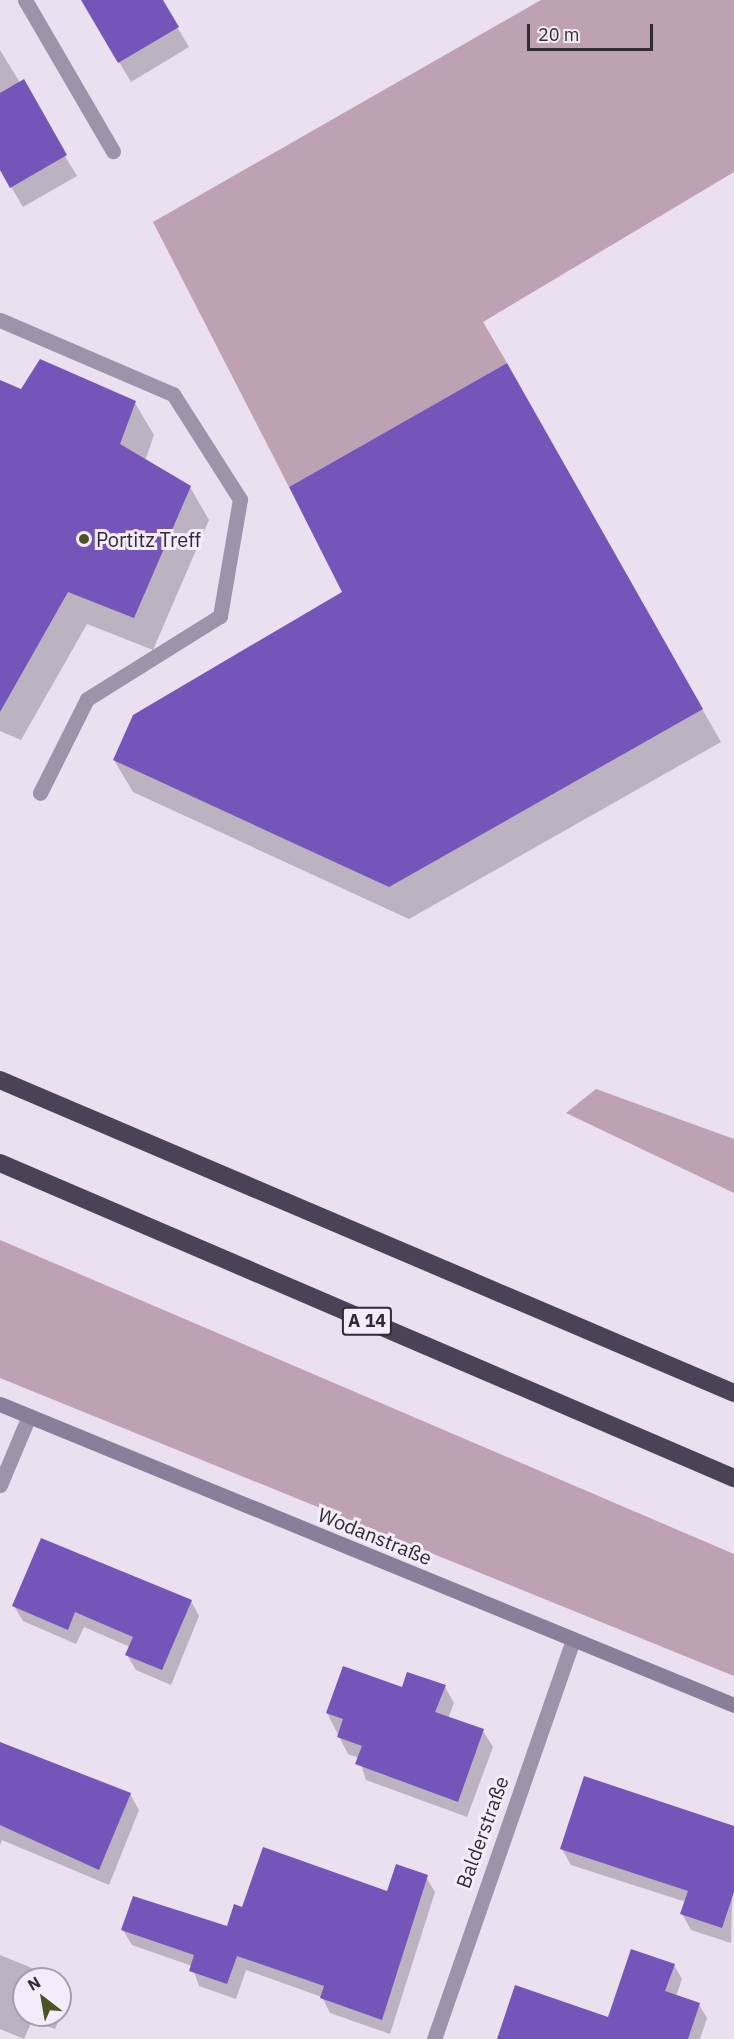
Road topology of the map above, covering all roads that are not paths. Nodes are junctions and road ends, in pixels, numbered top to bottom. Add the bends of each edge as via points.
1 (25, 0) edge
2 (112, 151) dead end
3 (0, 320) edge
4 (40, 793) dead end
5 (0, 1080) edge
6 (0, 1163) edge
7 (734, 1393) edge
8 (0, 1404) edge
9 (29, 1416) junction
10 (734, 1478) edge
11 (0, 1485) edge
12 (573, 1640) junction
13 (734, 1705) edge
14 (434, 2039) edge

1 - 2 street
3 - 4 street via 173,394 240,499 220,616 87,699
5 - 7 highway
6 - 10 highway, A 14
8 - 9 street, Wodanstraße
9 - 11 street
9 - 12 street, Wodanstraße
12 - 13 street, Wodanstraße
12 - 14 street, Balderstraße

